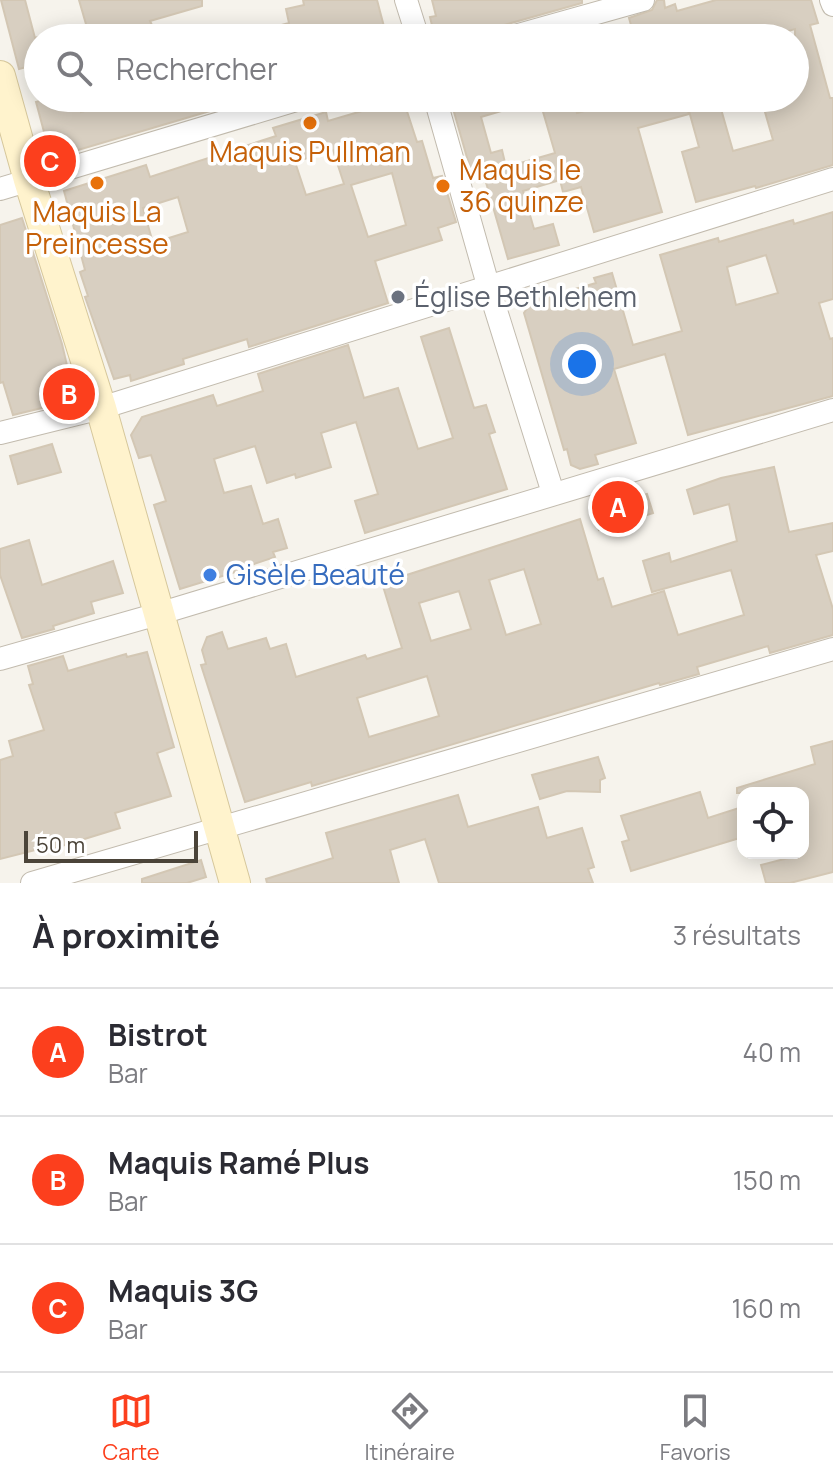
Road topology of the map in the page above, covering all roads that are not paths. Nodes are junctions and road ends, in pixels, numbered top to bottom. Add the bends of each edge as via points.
1 (406, 0) edge
2 (643, 0) edge
3 (414, 24) edge
4 (558, 24) edge
5 (0, 76) edge
6 (256, 112) edge
7 (439, 112) edge
8 (833, 179) edge
9 (29, 180) junction
10 (0, 189) edge
11 (488, 285) junction
12 (101, 408) junction
13 (833, 410) edge
14 (0, 433) edge
15 (553, 493) junction
16 (158, 614) junction
17 (833, 649) edge
18 (0, 659) edge
19 (219, 829) junction
20 (32, 883) edge
21 (235, 883) edge

1 - 3 street
2 - 4 street
5 - 9 street
6 - 9 street
7 - 11 street
8 - 11 street
9 - 10 street
9 - 12 street
11 - 12 street
11 - 15 street
12 - 14 street
12 - 16 street
13 - 15 street
15 - 16 street
16 - 18 street
16 - 19 street
17 - 19 street
19 - 20 street
19 - 21 street

